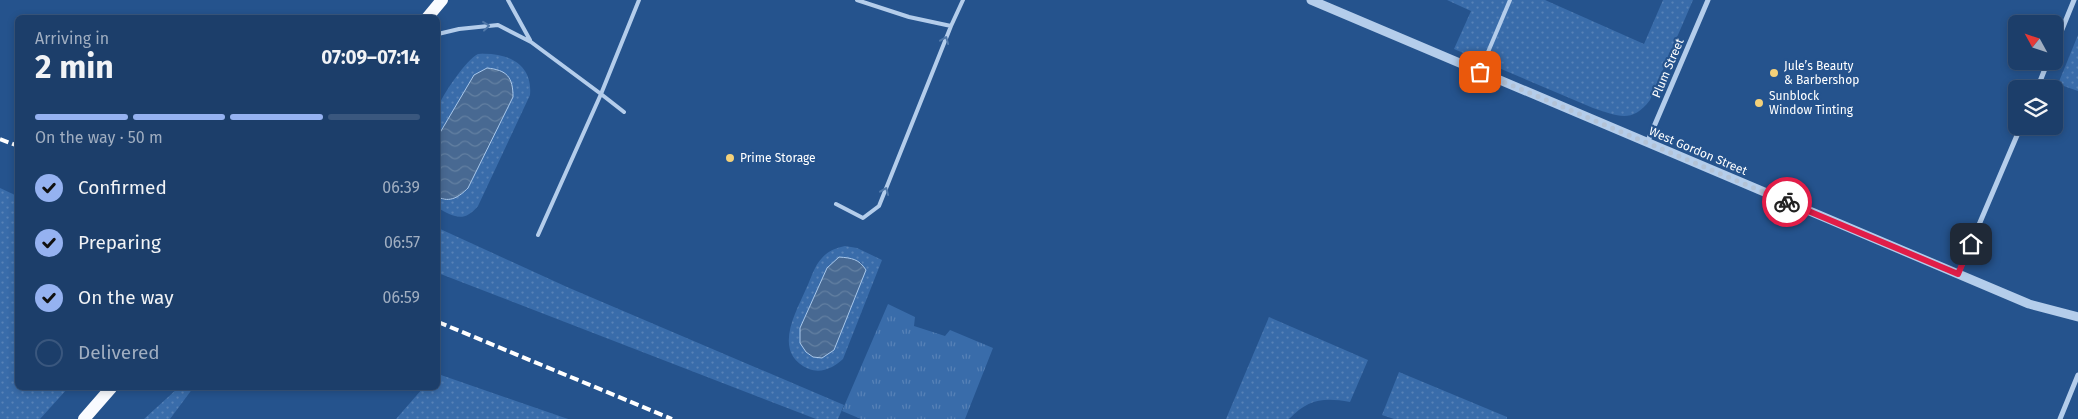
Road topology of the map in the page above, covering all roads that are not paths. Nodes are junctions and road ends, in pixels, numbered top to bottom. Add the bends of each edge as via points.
1 (442, 0) edge
2 (508, 0) edge
3 (639, 0) edge
4 (858, 0) edge
5 (963, 0) edge
6 (1312, 0) edge
7 (1510, 0) edge
8 (1708, 0) edge
9 (2074, 0) edge
10 (430, 15) edge
11 (951, 26) junction
12 (2063, 26) edge
13 (440, 34) edge
14 (531, 42) junction
15 (1480, 72) junction
16 (601, 94) junction
17 (624, 112) dead end
18 (2017, 135) edge
19 (1647, 143) junction
20 (836, 204) dead end
21 (538, 235) dead end
22 (1958, 274) junction
23 (2078, 317) edge
24 (2078, 375) edge
25 (110, 390) edge
26 (84, 419) edge
27 (2060, 419) edge

1 - 10 main road
2 - 14 lane
3 - 16 lane
4 - 11 lane via 908,17
5 - 11 lane
6 - 15 street, West Gordon Street
7 - 15 lane
8 - 19 street, Plum Street
9 - 12 street
20 -> 11 lane via 863,218 879,206
13 -> 14 lane via 498,25
14 - 16 lane
15 - 19 street, West Gordon Street
16 - 17 lane
16 - 21 lane
18 - 22 street
19 - 22 street, West Gordon Street
22 - 23 street, West Gordon Street via 2029,304
24 - 27 street
25 - 26 main road

